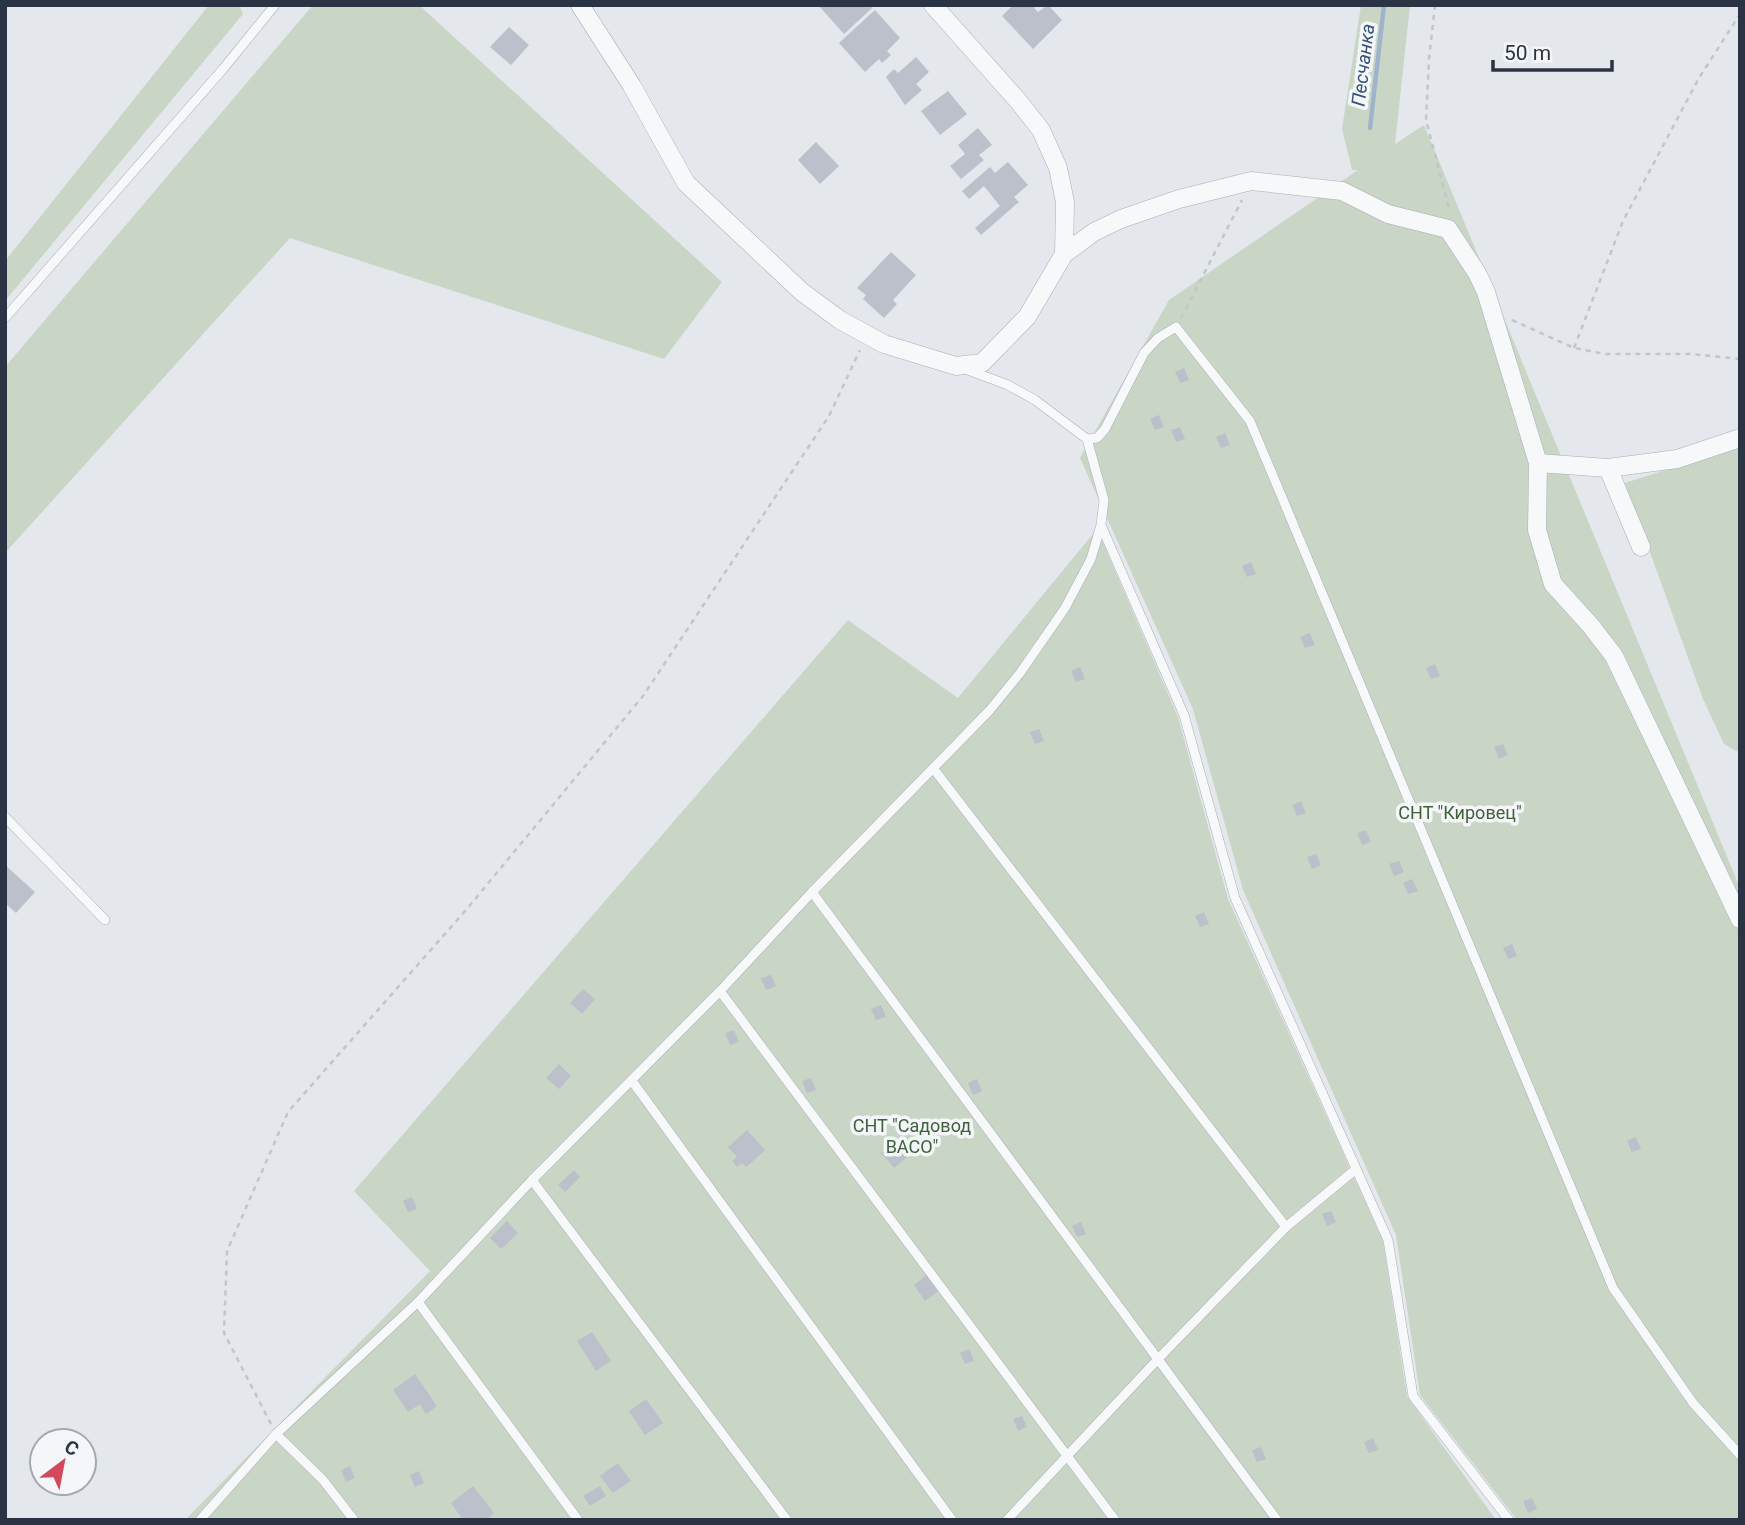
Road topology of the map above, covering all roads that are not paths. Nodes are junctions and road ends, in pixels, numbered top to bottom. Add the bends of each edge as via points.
1 (275, 5) edge
2 (580, 5) edge
3 (933, 5) edge
4 (1064, 254) junction
5 (5, 318) edge
6 (957, 366) junction
7 (1740, 438) edge
8 (1087, 439) junction
9 (1538, 463) junction
10 (1608, 468) junction
11 (1101, 525) junction
12 (1641, 547) dead end
13 (933, 768) junction
14 (5, 817) edge
15 (812, 892) junction
16 (1740, 919) edge
17 (105, 920) dead end
18 (720, 991) junction
19 (632, 1081) junction
20 (1356, 1169) junction
21 (532, 1181) junction
22 (1286, 1227) junction
23 (418, 1302) junction
24 (1158, 1359) junction
25 (276, 1434) junction
26 (1067, 1455) junction
27 (1740, 1455) edge
28 (200, 1520) edge
29 (354, 1520) edge
30 (578, 1520) edge
31 (787, 1520) edge
32 (952, 1520) edge
33 (1007, 1520) edge
34 (1115, 1520) edge
35 (1277, 1520) edge
36 (1509, 1520) edge

1 - 5 lane
2 - 6 street via 687,183 802,292 840,320 884,344
3 - 4 street via 1041,130 1058,168 1065,202
4 - 6 street via 1027,317 982,363
4 - 9 street via 1121,219 1251,181 1342,191 1388,214 1448,229 1486,292
6 - 8 lane via 1035,400
7 - 10 street via 1676,459
8 - 11 lane via 1104,500
8 - 27 lane via 1097,438 1105,429 1144,353 1176,327 1250,421 1613,1288 1693,1404
9 - 10 street
9 - 16 street via 1537,530 1553,584 1614,656
10 - 12 street
11 - 13 lane via 1091,559 1043,641 989,711
11 - 20 lane via 1184,715 1235,898
13 - 15 lane
13 - 22 lane
14 - 17 lane
15 - 18 lane
15 - 24 lane
18 - 19 lane
18 - 26 lane
19 - 21 lane
19 - 32 lane
20 - 22 lane
20 - 36 lane via 1388,1240 1413,1396
21 - 23 lane
21 - 31 lane
22 - 24 lane
23 - 25 lane
23 - 30 lane
24 - 26 lane
24 - 35 lane
25 - 28 lane
25 - 29 lane via 323,1480
26 - 33 lane
26 - 34 lane

